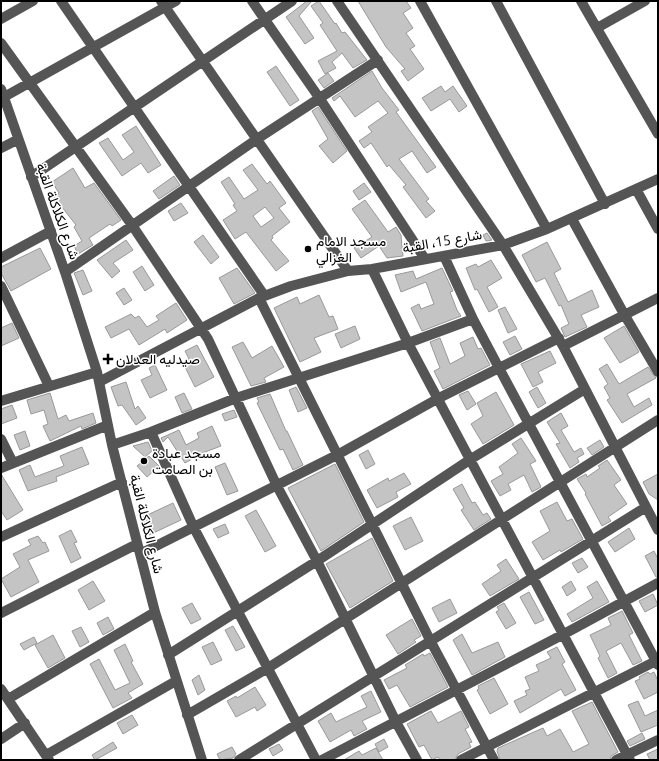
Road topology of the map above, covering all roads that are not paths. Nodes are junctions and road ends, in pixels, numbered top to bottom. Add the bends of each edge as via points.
1 (33, 1) edge
2 (61, 1) edge
3 (176, 1) edge
4 (252, 1) edge
5 (292, 1) edge
6 (337, 1) edge
7 (420, 1) edge
8 (496, 1) edge
9 (581, 1) edge
10 (644, 1) edge
11 (164, 4) edge
12 (1, 19) edge
13 (265, 19) junction
14 (597, 28) junction
15 (1, 43) edge
16 (93, 48) junction
17 (378, 60) junction
18 (203, 62) junction
19 (30, 82) junction
20 (2, 93) edge
21 (320, 99) junction
22 (134, 106) junction
23 (658, 134) edge
24 (257, 139) junction
25 (17, 140) junction
26 (75, 146) junction
27 (1, 148) edge
28 (31, 177) junction
29 (658, 179) edge
30 (188, 186) junction
31 (636, 190) junction
32 (605, 204) junction
33 (572, 219) junction
34 (132, 225) junction
35 (658, 229) edge
36 (547, 230) junction
37 (51, 232) junction
38 (503, 245) junction
39 (444, 256) junction
40 (1, 258) edge
41 (425, 259) junction
42 (372, 269) junction
43 (348, 271) junction
44 (65, 272) junction
45 (1, 286) edge
46 (262, 297) junction
47 (658, 298) edge
48 (624, 314) junction
49 (473, 319) junction
50 (201, 327) junction
51 (561, 342) junction
52 (408, 343) junction
53 (499, 368) junction
54 (658, 372) edge
55 (98, 377) junction
56 (298, 378) junction
57 (48, 386) junction
58 (585, 389) junction
59 (236, 398) junction
60 (439, 398) junction
61 (1, 401) edge
62 (658, 420) edge
63 (529, 423) junction
64 (108, 425) junction
65 (151, 432) junction
66 (1, 439) edge
67 (112, 445) junction
68 (615, 447) junction
69 (337, 455) junction
70 (471, 459) junction
71 (13, 463) junction
72 (1, 468) edge
73 (122, 482) junction
74 (561, 482) junction
75 (277, 486) junction
76 (646, 507) junction
77 (502, 519) junction
78 (372, 525) junction
79 (194, 528) junction
80 (658, 530) edge
81 (1, 537) edge
82 (592, 541) junction
83 (137, 544) junction
84 (140, 554) junction
85 (317, 561) junction
86 (533, 578) junction
87 (658, 582) edge
88 (403, 583) junction
89 (624, 601) junction
90 (238, 610) junction
91 (155, 612) junction
92 (1, 613) edge
93 (345, 618) junction
94 (564, 634) junction
95 (431, 642) junction
96 (168, 655) junction
97 (657, 662) edge
98 (268, 668) junction
99 (374, 677) junction
100 (176, 681) junction
101 (1, 689) edge
102 (456, 690) junction
103 (594, 692) junction
104 (8, 699) junction
105 (187, 715) junction
106 (396, 722) junction
107 (24, 723) junction
108 (298, 724) junction
109 (1, 739) edge
110 (658, 740) edge
111 (486, 747) junction
112 (48, 757) edge
113 (629, 757) edge
114 (202, 760) edge
115 (239, 760) edge
116 (316, 760) edge
117 (322, 760) edge
118 (417, 760) edge
119 (461, 760) edge
120 (494, 760) edge
121 (616, 760) edge

1 - 12 street
2 - 16 street
3 - 11 street
4 - 13 street
5 - 13 street
6 - 17 street
7 - 36 street
8 - 32 street
9 - 14 street
10 - 14 street
11 - 16 street
11 - 18 street
13 - 18 street
13 - 21 street
14 - 23 street
15 - 19 street
16 - 19 street
16 - 22 street
17 - 21 street
17 - 38 street
18 - 22 street
18 - 24 street
19 - 20 street
19 - 26 street
20 - 25 street, شارع الكلاكلة القبة
21 - 24 street
21 - 41 street
22 - 26 street
22 - 30 street
24 - 30 street
24 - 43 street
25 - 27 street
25 - 28 street, شارع الكلاكلة القبة
26 - 28 street
26 - 34 street
28 - 37 street, شارع الكلاكلة القبة
29 - 31 street, شارع 15، القبة
30 - 34 street
30 - 46 street
31 - 32 street, شارع 15، القبة
31 - 35 street
32 - 33 street, شارع 15، القبة
33 - 36 street, شارع 15، القبة
33 - 48 street
34 - 44 street
34 - 50 street
36 - 38 street, شارع 15، القبة
37 - 40 street
37 - 44 street, شارع الكلاكلة القبة
38 - 39 street, شارع 15، القبة
38 - 51 street
39 - 41 street, شارع 15، القبة
39 - 49 street
41 - 42 street, شارع 15، القبة
42 - 43 street, شارع 15، القبة
42 - 52 street
43 - 46 street, شارع 15، القبة via 319,277
44 - 55 street, شارع الكلاكلة القبة
45 - 57 street
46 - 50 street, شارع 15، القبة
46 - 56 street
47 - 48 street
48 - 51 street
48 - 54 street
49 - 52 street
49 - 53 street
50 - 55 street, شارع 15، القبة
50 - 59 street
51 - 53 street
51 - 58 street
52 - 56 street
52 - 60 street
53 - 60 street
53 - 63 street
55 - 57 street, شارع 15، القبة
55 - 64 street, شارع الكلاكلة القبة
56 - 59 street
56 - 69 street
57 - 61 street, شارع 15، القبة
58 - 63 street
58 - 68 street
59 - 65 street
59 - 75 street
60 - 69 street
60 - 70 street
62 - 68 street
63 - 70 street
63 - 74 street
64 - 67 street, شارع الكلاكلة القبة
64 - 71 street
65 - 67 street
65 - 79 street
66 - 71 street
67 - 73 street, شارع الكلاكلة القبة
68 - 74 street
68 - 76 street
69 - 75 street
69 - 78 street
70 - 77 street
70 - 78 street
71 - 72 street
73 - 81 street
73 - 83 street, شارع الكلاكلة القبة
74 - 77 street
74 - 82 street
75 - 79 street
75 - 85 street
76 - 80 street
76 - 82 street
77 - 86 street
77 - 88 street
78 - 85 street
78 - 88 street
79 - 84 street
79 - 90 street
82 - 86 street
82 - 89 street
83 - 84 street, شارع الكلاكلة القبة
83 - 92 street
84 - 91 street, شارع الكلاكلة القبة
85 - 90 street
85 - 93 street
86 - 94 street
86 - 95 street
87 - 89 street
88 - 93 street
88 - 95 street
89 - 94 street
89 - 97 street
90 - 96 street
90 - 98 street
91 - 96 street, شارع الكلاكلة القبة
91 - 104 street
93 - 98 street
93 - 99 street
94 - 102 street
94 - 103 street
95 - 99 street
95 - 102 street
96 - 100 street, شارع الكلاكلة القبة
97 - 103 street
98 - 105 street
98 - 108 street
99 - 106 street
99 - 108 street
100 - 105 street, شارع الكلاكلة القبة
100 - 112 street
101 - 104 street
102 - 106 street
102 - 111 street
103 - 111 street
103 - 113 street
104 - 107 street
105 - 114 street, شارع الكلاكلة القبة
106 - 117 street
106 - 118 street
107 - 109 street
107 - 112 street
108 - 115 street
108 - 116 street
110 - 113 street
111 - 119 street
111 - 120 street
113 - 121 street

